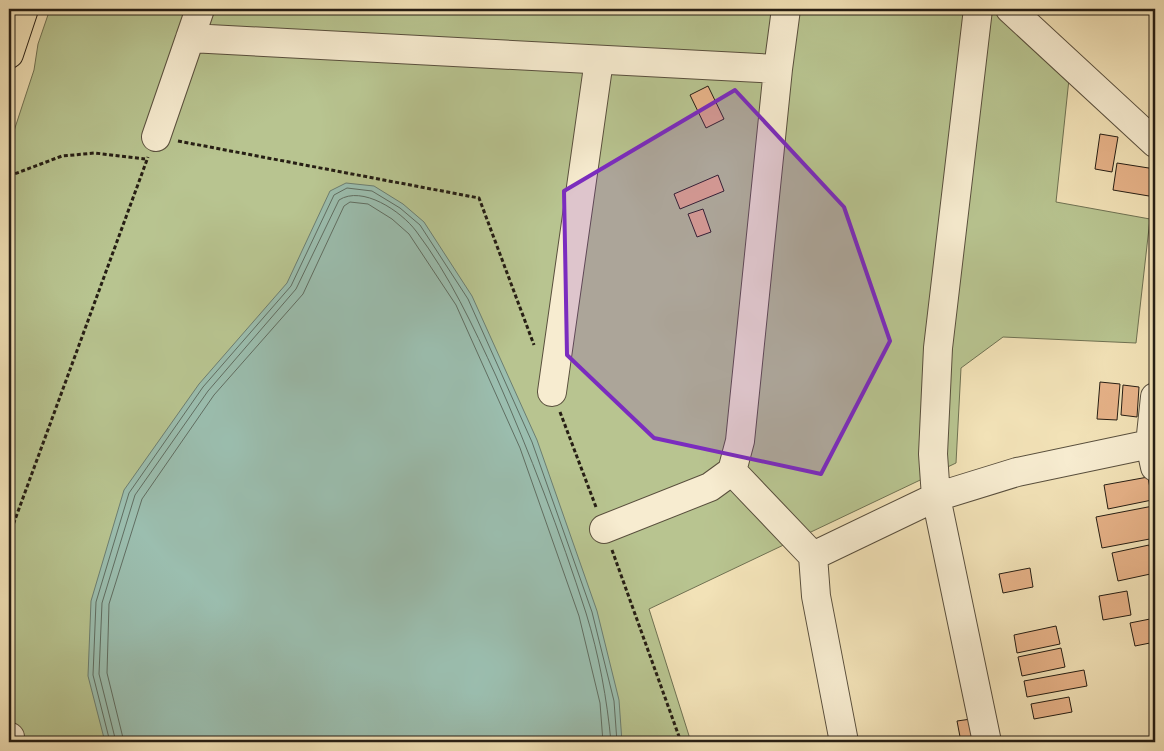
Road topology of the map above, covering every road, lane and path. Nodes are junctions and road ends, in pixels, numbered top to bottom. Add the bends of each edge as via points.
1 (24, 9) edge
2 (200, 9) edge
3 (786, 9) edge
4 (978, 9) edge
5 (1010, 9) edge
6 (190, 38) junction
7 (9, 54) edge
8 (599, 60) junction
9 (778, 69) junction
10 (1155, 143) edge
11 (152, 148) junction
12 (9, 176) edge
13 (535, 346) dead end
14 (552, 392) joint
15 (1155, 397) edge
16 (1154, 451) edge
17 (732, 471) junction
18 (936, 497) junction
19 (604, 528) junction
20 (9, 536) edge
21 (813, 556) junction
22 (681, 742) edge
23 (844, 742) edge
24 (987, 742) edge

1 - 7 main road
2 - 6 street
3 - 9 street
4 - 18 street via 938,348 933,454
5 - 10 street
6 - 8 street
6 - 11 street
8 - 9 street
8 - 14 street
9 - 17 street via 740,440
11 - 12 path via 62,156
11 - 13 path via 478,198
11 - 20 path
14 - 19 path
15 - 16 street
16 - 18 street via 1017,472
17 - 19 street via 710,487
17 - 21 street
18 - 21 street
18 - 24 street
19 - 22 path
21 - 23 street via 816,596

